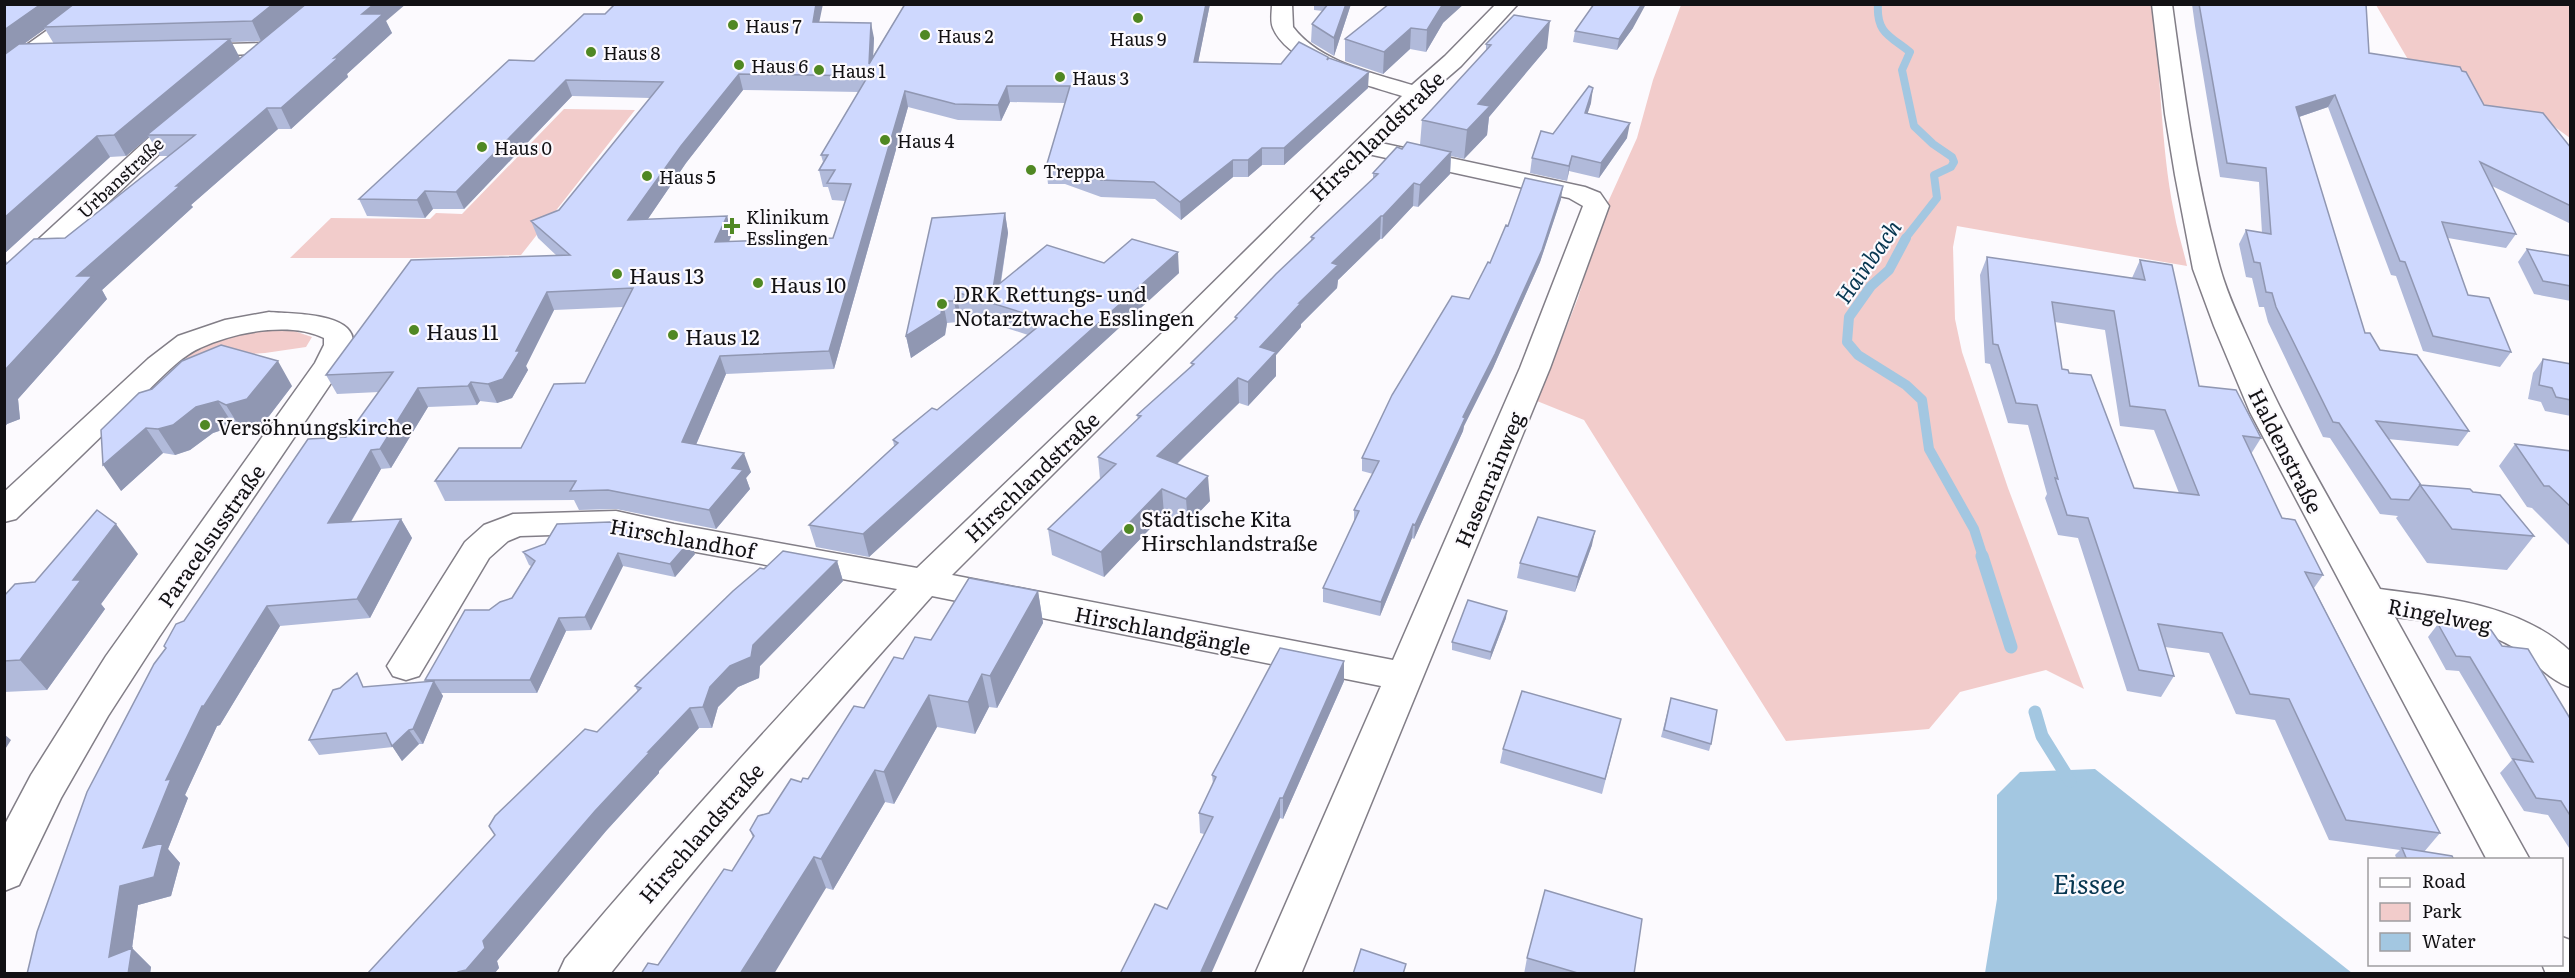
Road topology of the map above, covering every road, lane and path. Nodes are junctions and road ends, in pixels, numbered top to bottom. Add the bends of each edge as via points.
1 (98, 4) edge
2 (1282, 4) edge
3 (1508, 4) edge
4 (2162, 4) edge
5 (168, 51) edge
6 (61, 55) edge
7 (13, 64) edge
8 (239, 70) edge
9 (1416, 93) junction
10 (205, 100) edge
11 (1363, 146) junction
12 (4, 286) edge
13 (4, 511) edge
14 (923, 583) junction
15 (2366, 600) junction
16 (406, 666) dead end
17 (2571, 673) edge
18 (1403, 676) junction
19 (2508, 858) edge
20 (4, 872) edge
21 (2563, 960) edge
22 (581, 974) edge
23 (1278, 974) edge
24 (2570, 974) edge

1 - 7 street
2 - 9 street via 1282,26 1318,57 1344,70
3 - 9 street, Hirschlandstraße
4 - 15 street, Haldenstraße via 2176,114 2207,269 2265,412
5 - 8 street via 274,42
6 - 7 street
9 - 11 street, Hirschlandstraße
10 - 12 street, Urbanstraße
11 - 14 street, Hirschlandstraße
11 - 18 street, Hasenrainweg via 1576,192 1591,198 1596,206 1535,368
13 - 20 street, Paracelsusstraße via 158,365 188,342 251,323 290,320 327,326 338,334 336,354 159,608 73,740 40,795
14 - 16 street, Hirschlandhof via 616,522 513,525 496,533 477,550
14 - 18 street, Hirschlandgängle
14 - 22 street, Hirschlandstraße via 668,868
15 - 17 street, Ringelweg via 2498,623 2545,648
15 - 19 street, Haldenstraße
18 - 23 street, Hasenrainweg
21 - 24 street

